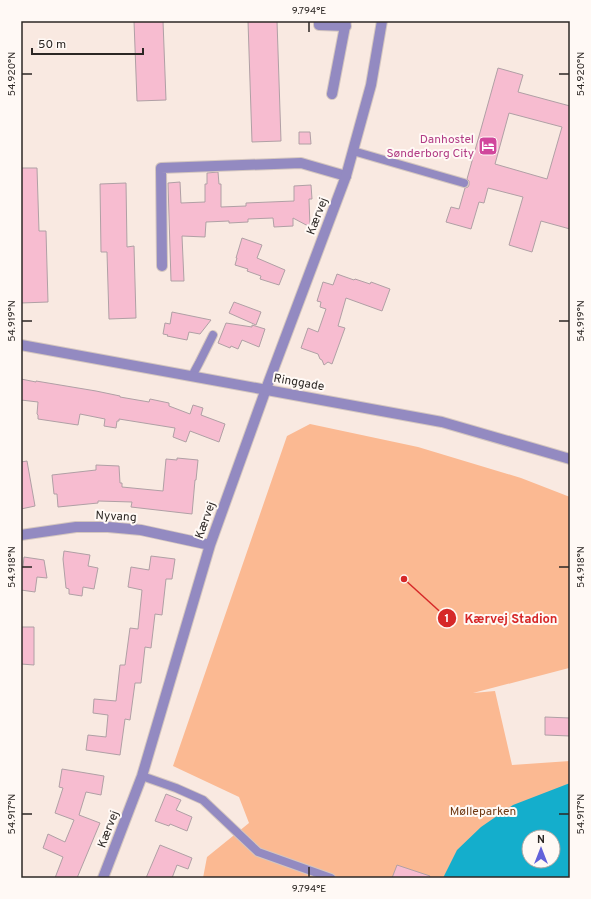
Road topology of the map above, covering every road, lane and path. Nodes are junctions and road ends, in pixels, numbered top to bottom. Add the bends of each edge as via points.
1 (319, 21) edge
2 (382, 21) edge
3 (346, 24) edge
4 (332, 94) dead end
5 (353, 151) junction
6 (346, 176) junction
7 (464, 183) dead end
8 (162, 266) dead end
9 (213, 335) dead end
10 (21, 345) edge
11 (192, 376) junction
12 (266, 389) junction
13 (570, 459) edge
14 (21, 535) edge
15 (210, 545) junction
16 (142, 776) junction
17 (103, 878) edge
18 (331, 878) edge

1 - 3 street via 319,26
2 - 5 street, Kærvej via 371,85
3 - 4 street
5 - 6 street, Kærvej
5 - 7 lane
6 - 8 street via 301,163 161,168
6 - 12 street, Kærvej
9 - 11 lane
10 - 11 street, Ringgade
11 - 12 street, Ringgade
12 - 13 street, Ringgade via 442,422
12 - 15 street, Kærvej
14 - 15 street, Nyvang via 76,527 108,527 141,530
15 - 16 street, Kærvej
16 - 17 street, Kærvej
16 - 18 lane via 203,800 258,852

